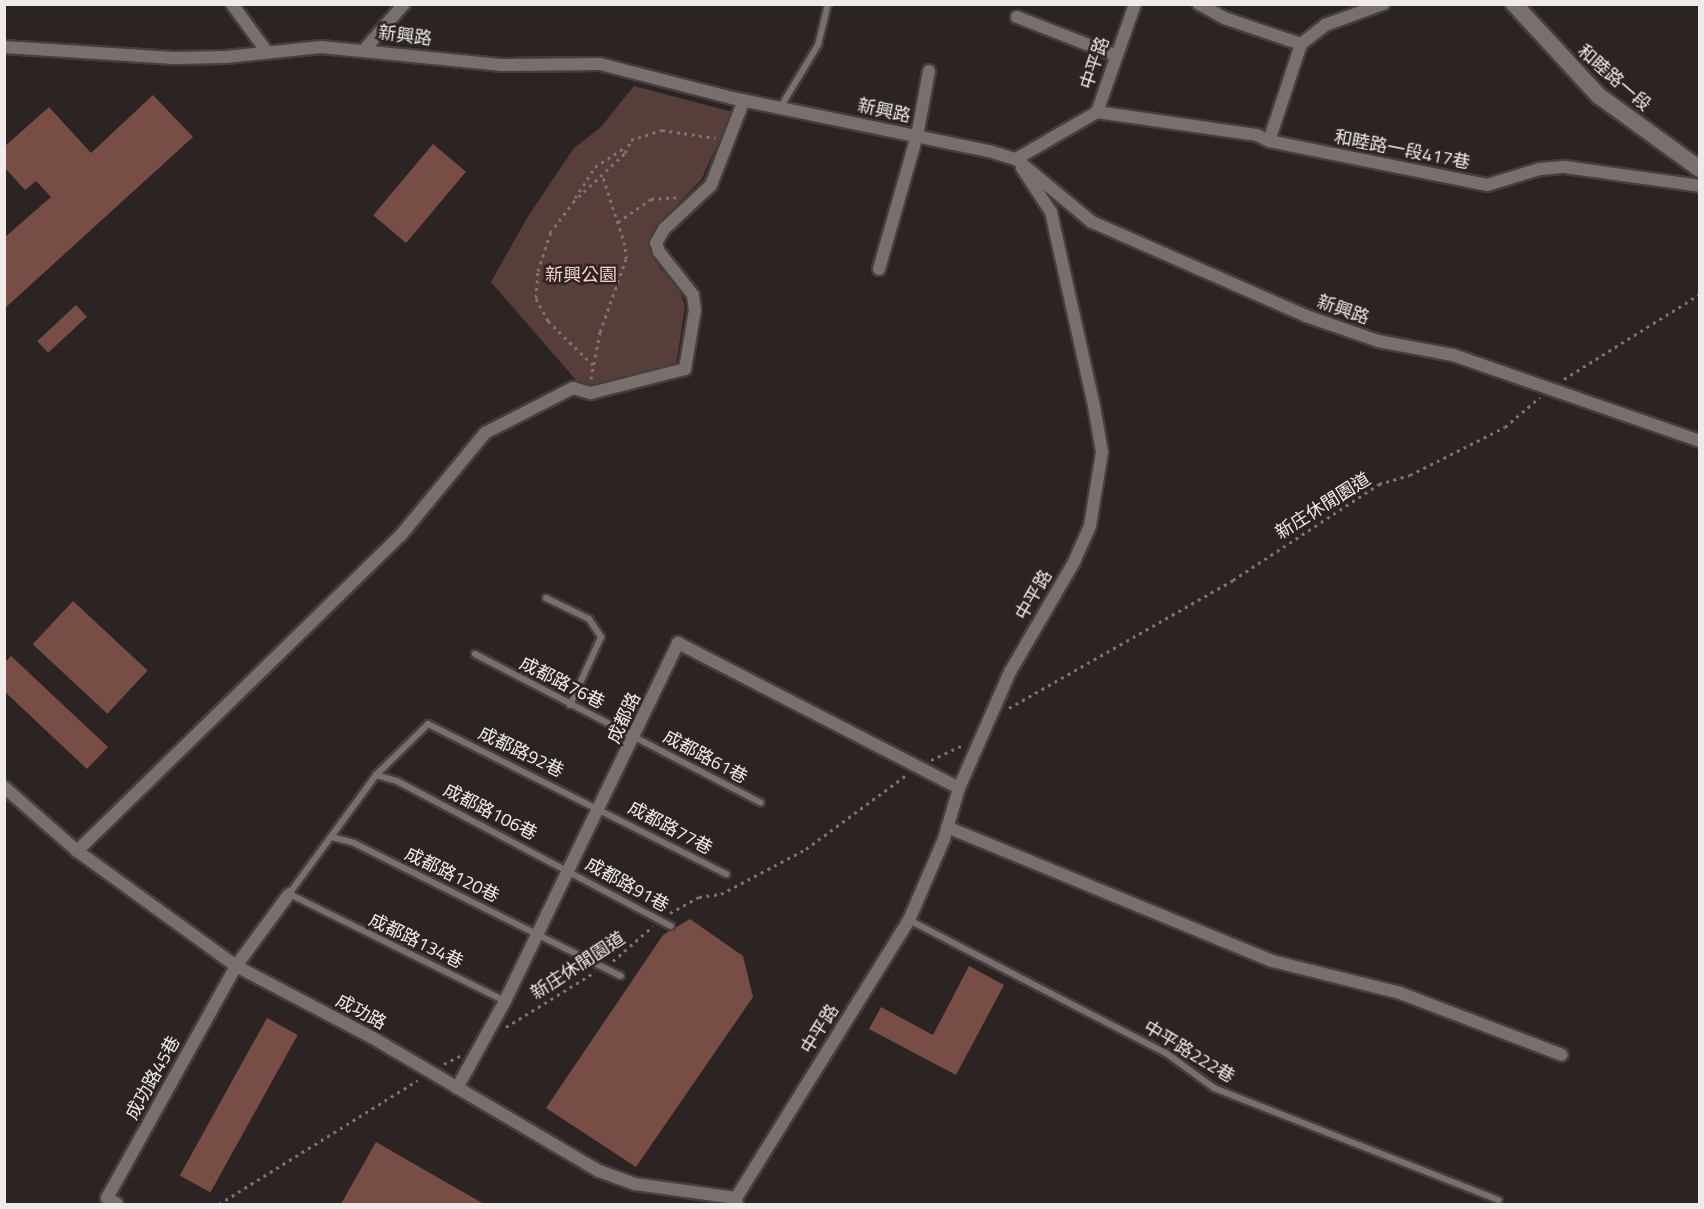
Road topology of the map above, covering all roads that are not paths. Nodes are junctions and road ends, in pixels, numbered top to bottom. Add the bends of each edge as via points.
1 (232, 4) edge
2 (404, 4) edge
3 (828, 4) edge
4 (1135, 4) edge
5 (1199, 4) edge
6 (1383, 4) edge
7 (1514, 4) edge
8 (1017, 17) dead end
9 (1301, 44) junction
10 (4, 47) edge
11 (364, 49) junction
12 (267, 52) junction
13 (1117, 56) junction
14 (928, 71) dead end
15 (744, 100) junction
16 (780, 108) junction
17 (1097, 112) junction
18 (917, 136) junction
19 (1269, 141) junction
20 (1016, 159) junction
21 (1700, 169) edge
22 (1700, 186) edge
23 (879, 269) dead end
24 (1700, 441) edge
25 (546, 598) dead end
26 (475, 654) dead end
27 (570, 705) junction
28 (635, 737) junction
29 (376, 775) junction
30 (4, 786) edge
31 (959, 788) junction
32 (760, 803) dead end
33 (601, 808) junction
34 (947, 826) junction
35 (332, 837) junction
36 (77, 851) junction
37 (570, 870) junction
38 (726, 874) dead end
39 (288, 894) junction
40 (909, 920) junction
41 (671, 926) dead end
42 (538, 933) junction
43 (236, 966) junction
44 (621, 976) dead end
45 (505, 1001) junction
46 (1562, 1055) dead end
47 (457, 1088) junction
48 (1499, 1200) dead end
49 (737, 1201) edge
50 (117, 1204) edge

1 - 12 street
2 - 11 street
3 - 16 lane via 818,45
4 - 13 street, 中平路
5 - 9 street via 1224,18
6 - 9 street via 1325,25
7 - 21 street, 和睦路一段 via 1599,96
8 - 13 street
9 - 19 street
10 - 12 street, 新興路 via 174,58
11 - 12 street, 新興路 via 321,47
11 - 15 street, 新興路 via 500,65 600,63
13 - 17 street, 中平路
14 - 18 street
15 - 16 street, 新興路
15 - 36 street via 721,166 698,199 664,230 656,243 693,295 695,310 684,369 591,393 573,388 486,433 401,535
16 - 18 street, 新興路
17 - 19 street, 和睦路一段417巷 via 1217,128
17 - 20 street, 中平路
18 - 20 street, 新興路
18 - 23 street
19 - 22 street, 和睦路一段417巷 via 1487,185 1540,169 1565,167
20 - 24 street, 新興路 via 1092,222 1306,316 1378,341 1453,355
20 - 31 street, 中平路 via 1051,212 1102,452 1098,496 1086,535 988,721
25 - 27 lane via 589,619 601,637
26 - 27 lane, 成都路76巷
27 - 28 lane, 成都路76巷
28 - 31 street, 成都路 via 678,643
28 - 32 lane, 成都路61巷
28 - 33 street, 成都路
29 - 33 lane, 成都路92巷 via 428,724
29 - 35 lane
29 - 37 lane, 成都路106巷 via 397,781
30 - 36 street, 成功路
31 - 34 street, 中平路
33 - 37 street, 成都路
33 - 38 lane, 成都路77巷
34 - 40 street, 中平路
34 - 46 street via 1272,961 1400,993
35 - 39 lane
35 - 42 lane, 成都路120巷 via 354,843
36 - 43 street, 成功路
37 - 41 lane, 成都路91巷
37 - 42 street, 成都路
39 - 43 street
39 - 45 lane, 成都路134巷
40 - 48 lane, 中平路222巷 via 1166,1053 1214,1088
40 - 49 street, 中平路
42 - 44 lane, 成都路120巷
42 - 45 street, 成都路
43 - 47 street, 成功路
43 - 50 street, 成功路45巷 via 107,1198
45 - 47 street, 成都路
47 - 49 street, 成功路 via 598,1171 635,1184

